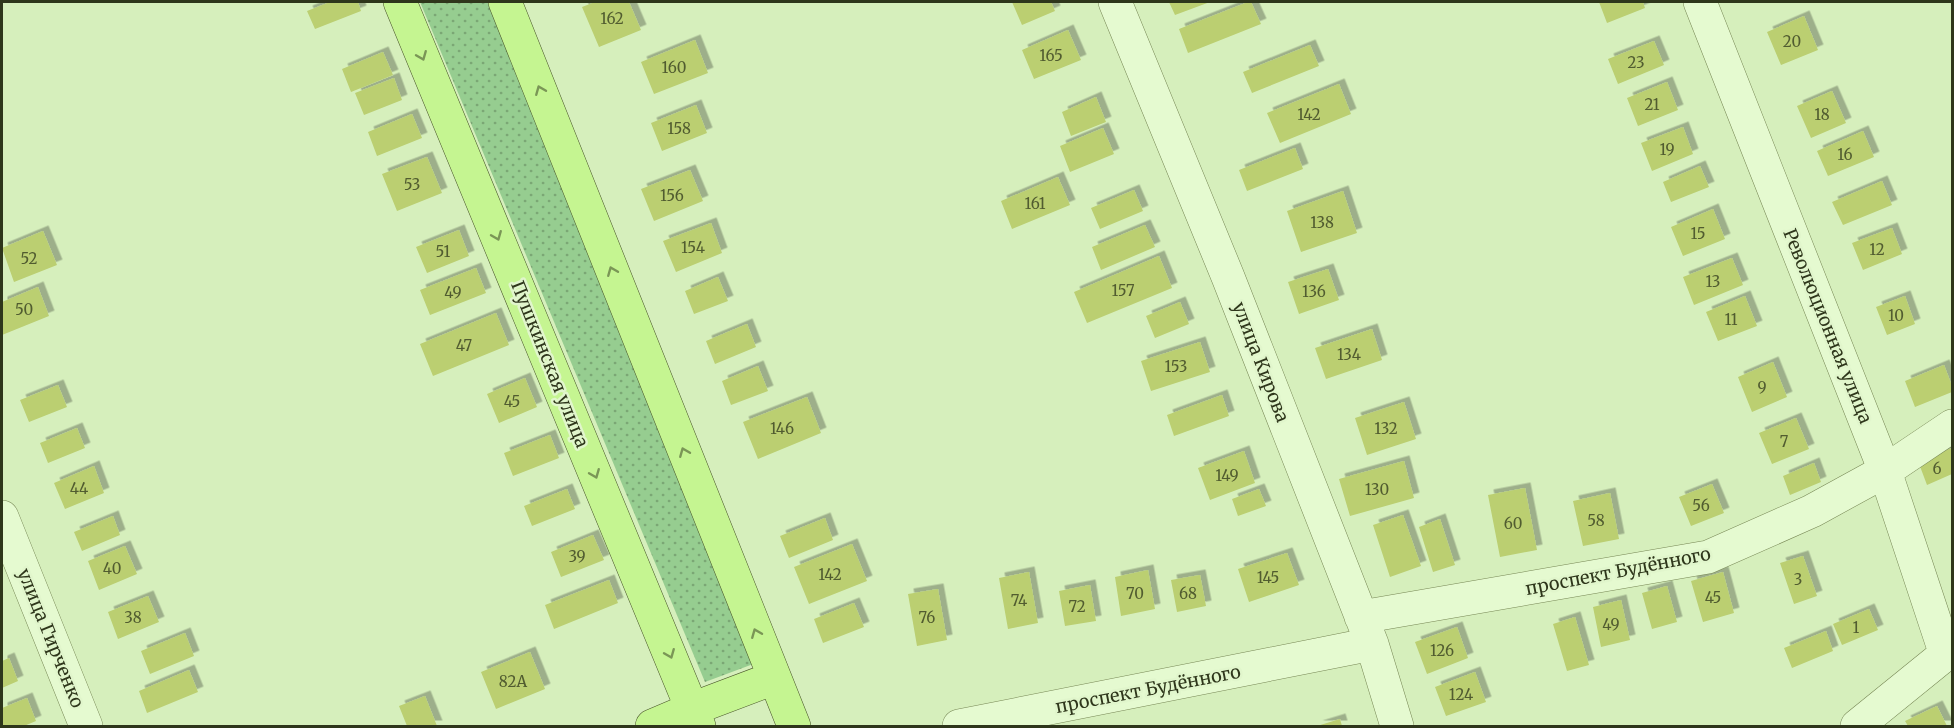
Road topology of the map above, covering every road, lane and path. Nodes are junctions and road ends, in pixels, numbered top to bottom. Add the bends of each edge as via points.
1 (400, 2) edge
2 (505, 2) edge
3 (1115, 2) edge
4 (1700, 2) edge
5 (1953, 426) edge
6 (1885, 471) junction
7 (2, 517) edge
8 (1366, 631) junction
9 (1949, 652) edge
10 (774, 678) junction
11 (696, 718) edge
12 (86, 726) edge
13 (652, 726) edge
14 (794, 726) edge
15 (959, 726) edge
16 (1397, 726) edge
17 (1857, 726) edge

1 -> 11 main road, Пушкинская улица
10 -> 2 main road
3 - 8 street, улица Кирова via 1228,277
4 - 6 street, Революционная улица
5 - 6 street, проспект Будённого
6 - 8 street, проспект Будённого via 1812,511 1708,557
6 - 9 street, Революционная улица
7 - 12 street, улица Гирченко
8 - 15 street, проспект Будённого
8 - 16 street, улица Кирова
9 - 17 street
10 - 11 main road
10 - 14 main road
11 - 13 main road

